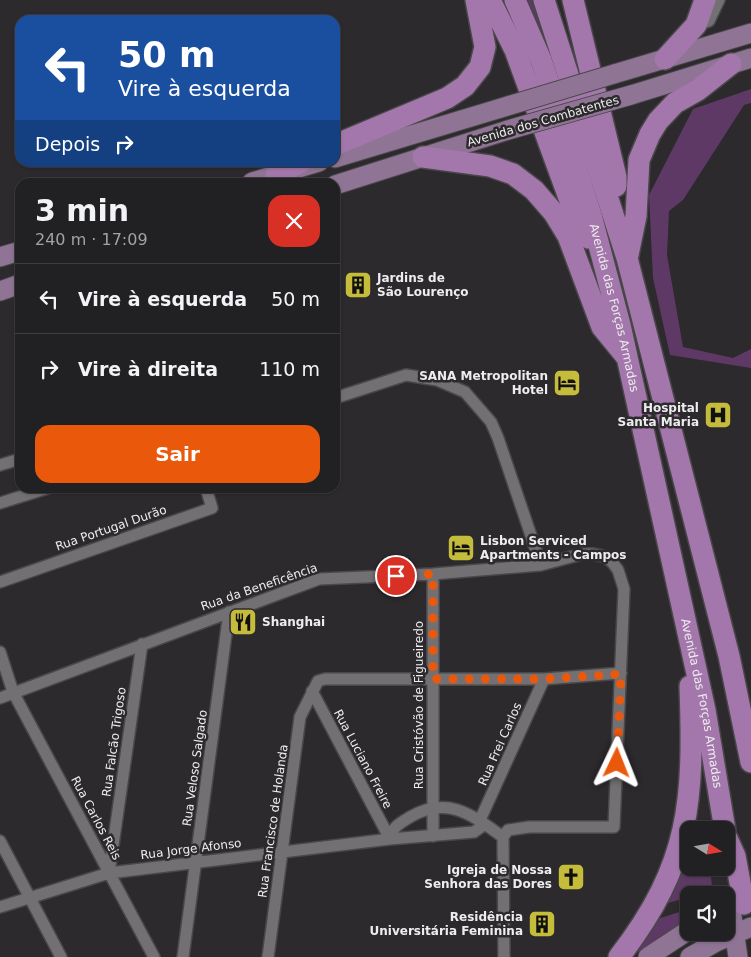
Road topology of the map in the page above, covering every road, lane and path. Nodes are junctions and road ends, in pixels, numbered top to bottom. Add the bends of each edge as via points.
1 (476, 0) edge
2 (490, 0) edge
3 (515, 0) edge
4 (544, 0) edge
5 (573, 0) edge
6 (705, 0) edge
7 (719, 0) edge
8 (696, 25) junction
9 (751, 33) edge
10 (665, 59) junction
11 (741, 61) edge
12 (340, 143) edge
13 (340, 156) edge
14 (423, 157) junction
15 (291, 167) edge
16 (302, 167) edge
17 (276, 175) junction
18 (266, 178) edge
19 (340, 183) edge
20 (616, 221) junction
21 (15, 252) edge
22 (602, 256) junction
23 (0, 257) edge
24 (627, 258) junction
25 (15, 286) edge
26 (0, 291) edge
27 (15, 295) edge
28 (0, 299) edge
29 (627, 357) junction
30 (340, 396) edge
31 (15, 460) edge
32 (0, 465) edge
33 (29, 493) edge
34 (208, 493) edge
35 (3, 500) edge
36 (541, 565) junction
37 (433, 574) junction
38 (0, 582) edge
39 (230, 612) junction
40 (689, 631) junction
41 (142, 644) junction
42 (0, 652) edge
43 (729, 656) junction
44 (621, 674) junction
45 (433, 679) junction
46 (544, 679) junction
47 (13, 692) junction
48 (312, 692) junction
49 (0, 698) edge
50 (751, 714) edge
51 (751, 762) edge
52 (433, 808) junction
53 (480, 820) junction
54 (724, 821) edge
55 (433, 836) junction
56 (503, 837) junction
57 (390, 839) junction
58 (0, 841) edge
59 (282, 852) junction
60 (735, 856) edge
61 (196, 863) junction
62 (109, 872) junction
63 (727, 876) edge
64 (29, 898) junction
65 (0, 907) edge
66 (741, 909) edge
67 (743, 930) edge
68 (680, 936) edge
69 (61, 957) edge
70 (154, 957) edge
71 (184, 957) edge
72 (268, 957) edge
73 (504, 957) edge
74 (618, 957) edge
75 (648, 957) edge
76 (690, 957) edge
77 (738, 957) edge

1 - 12 highway via 484,48 480,68 465,86 447,98
2 - 22 highway via 515,50 580,228
3 - 22 highway, Avenida das Forças Armadas via 548,79
4 - 20 highway, Avenida das Forças Armadas
5 - 20 highway via 616,177
6 - 8 highway
7 - 8 street via 710,22
8 - 10 highway
9 - 10 main road, Avenida dos Combatentes
10 - 13 main road, Avenida dos Combatentes, bridge
11 - 14 main road, Avenida dos Combatentes, bridge
11 - 24 highway via 675,103 646,140 639,160 636,216
14 - 19 main road, Avenida dos Combatentes
14 - 29 highway via 490,166 513,174 534,190 562,224 576,252 602,327
15 - 17 highway
16 - 17 main road
17 - 18 main road
20 - 24 highway, Avenida das Forças Armadas
21 - 23 main road
22 - 29 highway, Avenida das Forças Armadas
24 - 43 highway, Avenida das Forças Armadas
25 - 26 main road
27 - 28 street
29 - 40 highway, Avenida das Forças Armadas
30 - 36 street via 406,375 437,380 465,392 491,422
31 - 32 street
33 - 35 street
34 - 38 street, Rua Portugal Durão via 212,508
36 - 37 street, Rua da Beneficência
36 - 44 street, Rua da Beneficência via 592,554 603,556 618,570 624,589
37 - 39 street, Rua da Beneficência via 319,578
37 - 45 street, Rua Cristóvão de Figueiredo
39 - 41 street, Rua da Beneficência
39 - 61 street, Rua Veloso Salgado
40 - 54 highway, Avenida das Forças Armadas via 706,710
40 - 74 highway via 692,780 685,823 662,890 650,913
41 - 47 street, Rua da Beneficência
41 - 62 street, Rua Falcão Trigoso
42 - 47 street, Rua Carlos Reis
43 - 50 highway
43 - 51 highway, Avenida das Forças Armadas
44 - 46 street
44 - 56 street, Rua da Beneficência via 614,827 515,828 508,830
45 - 46 street
45 - 48 street via 322,679
45 - 52 street, Rua Cristóvão de Figueiredo
46 - 53 street, Rua Frei Carlos
47 - 49 street, Rua da Beneficência
47 - 62 street, Rua Carlos Reis
48 - 57 street, Rua Luciano Freire
48 - 59 street, Rua Francisco de Holanda via 300,717
52 - 53 street via 456,809
52 - 55 street, Rua Cristóvão de Figueiredo
52 - 57 street via 399,824 391,832
53 - 55 street, Rua Jorge Afonso via 481,827 474,832
53 - 56 street
55 - 57 street, Rua Jorge Afonso
56 - 73 street
57 - 59 street, Rua Jorge Afonso
58 - 64 street
59 - 61 street, Rua Jorge Afonso
59 - 72 street, Rua Francisco de Holanda
60 - 66 highway
61 - 62 street, Rua Jorge Afonso
61 - 71 street, Rua Veloso Salgado
62 - 64 street, Rua Jorge Afonso
62 - 70 street, Rua Carlos Reis
63 - 66 highway
64 - 65 street, Rua Jorge Afonso
64 - 69 street
66 - 67 main road
67 - 76 main road
67 - 77 main road
68 - 75 main road

